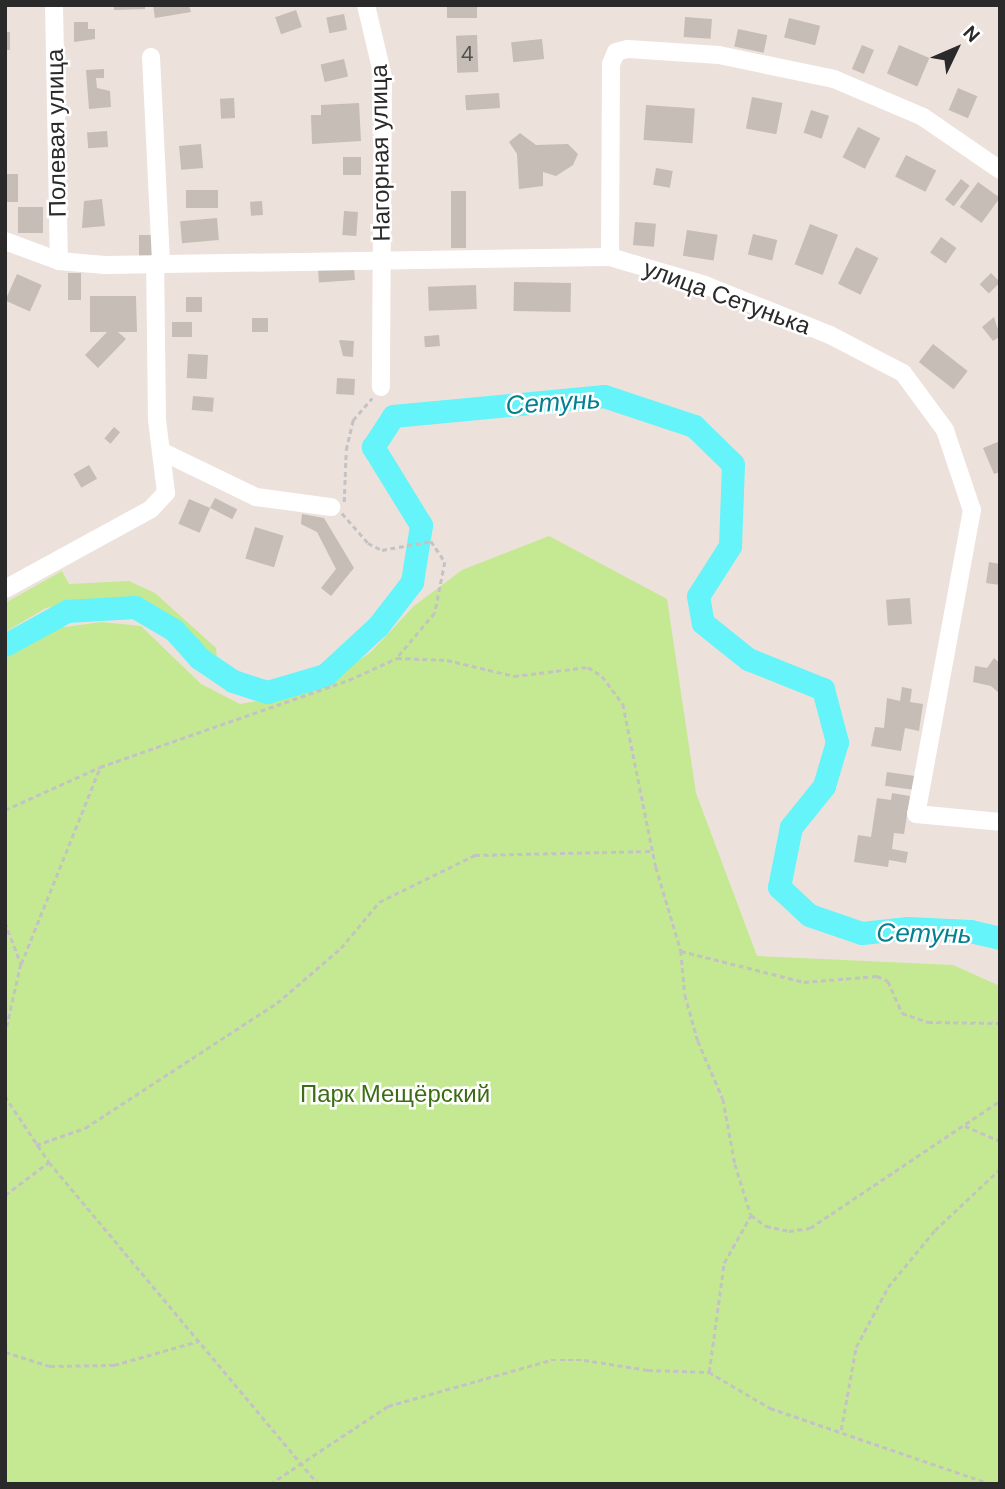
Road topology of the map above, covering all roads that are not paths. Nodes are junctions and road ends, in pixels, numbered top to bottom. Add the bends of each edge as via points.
1 (54, 5) edge
2 (366, 5) edge
3 (151, 57) dead end
4 (1000, 170) edge
5 (5, 241) edge
6 (610, 257) junction
7 (59, 261) junction
8 (381, 261) junction
9 (158, 264) junction
10 (381, 387) road end
11 (163, 452) junction
12 (331, 507) dead end
13 (5, 589) edge
14 (1000, 822) edge

1 - 7 street, Полевая улица
2 - 8 street, Нагорная улица via 383,77
3 - 9 street
4 - 6 street, улица Сетунька via 923,117 834,79 719,55 628,49 615,52 611,64
5 - 7 street
6 - 8 street
6 - 14 street, улица Сетунька via 705,285 830,335 903,373 944,430 972,510 916,814
7 - 9 street
8 - 9 street
8 - 10 street, Нагорная улица
9 - 11 street via 157,420
11 - 12 street via 256,497
11 - 13 street via 168,482 160,502

